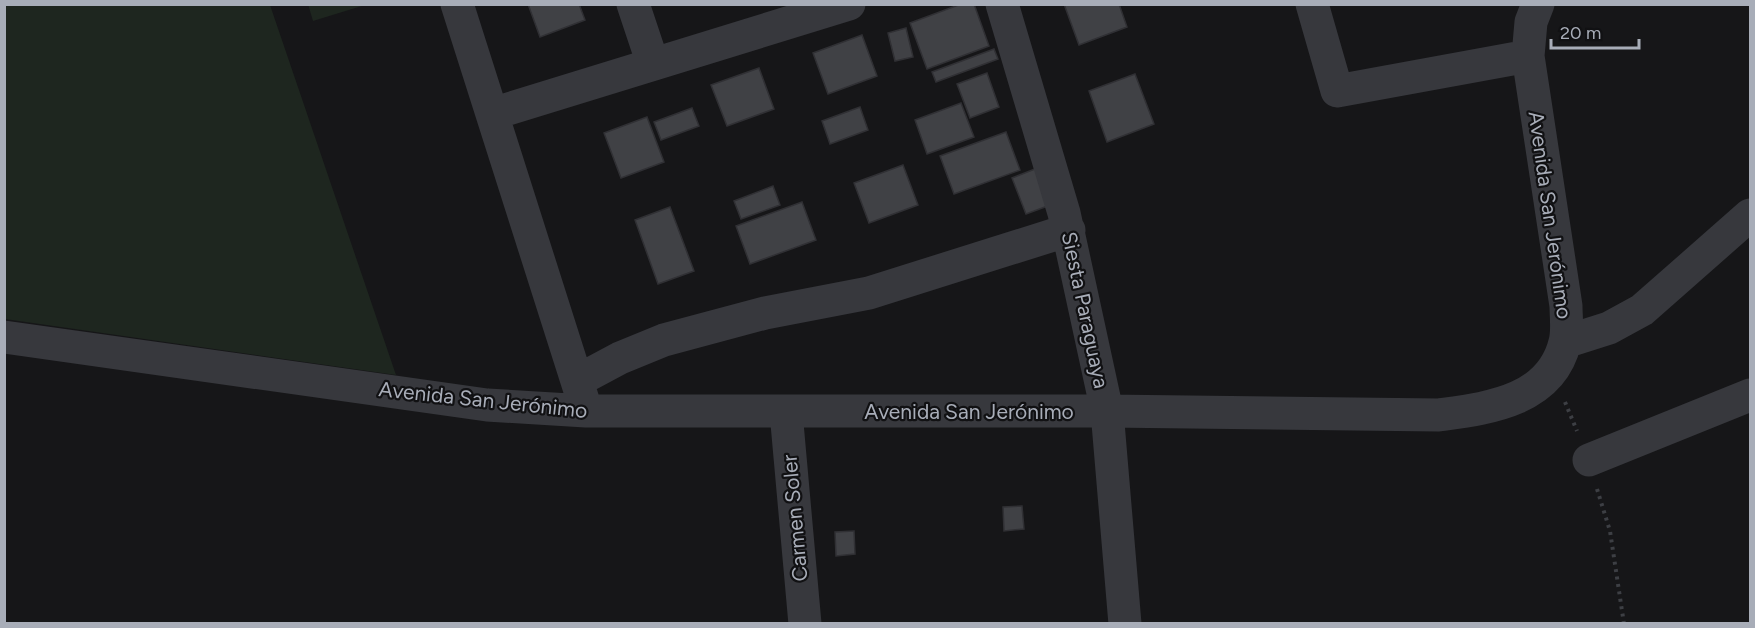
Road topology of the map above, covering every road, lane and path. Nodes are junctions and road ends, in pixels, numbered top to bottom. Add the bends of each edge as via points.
1 (457, 4) edge
2 (633, 4) edge
3 (849, 4) edge
4 (1002, 4) edge
5 (1312, 4) edge
6 (1538, 4) edge
7 (1528, 56) junction
8 (653, 64) junction
9 (492, 114) junction
10 (1750, 215) edge
11 (1069, 230) junction
12 (4, 337) edge
13 (1565, 342) junction
14 (1552, 373) junction
15 (1750, 395) edge
16 (582, 396) junction
17 (1107, 411) junction
18 (786, 412) junction
19 (1589, 460) junction
20 (805, 624) edge
21 (1125, 624) edge
22 (1624, 624) edge

1 - 9 street
2 - 8 street
3 - 8 street
4 - 11 street, Siesta Paraguaya
5 - 7 street via 1336,91
6 - 7 street, Avenida San Jerónimo via 1531,22
7 - 13 street, Avenida San Jerónimo via 1566,306
8 - 9 street
9 - 16 street
10 - 13 street via 1642,310 1609,328
11 - 16 street via 869,293 765,313 664,340 620,358
11 - 17 street, Siesta Paraguaya
12 - 16 street, Avenida San Jerónimo via 487,405
13 - 14 street, Avenida San Jerónimo
14 - 17 street, Avenida San Jerónimo via 1528,393 1484,408 1439,415
14 - 19 path
15 - 19 street
16 - 18 street, Avenida San Jerónimo
17 - 18 street, Avenida San Jerónimo
17 - 21 street, Siesta Paraguaya
18 - 20 street, Carmen Soler
19 - 22 path via 1610,531

